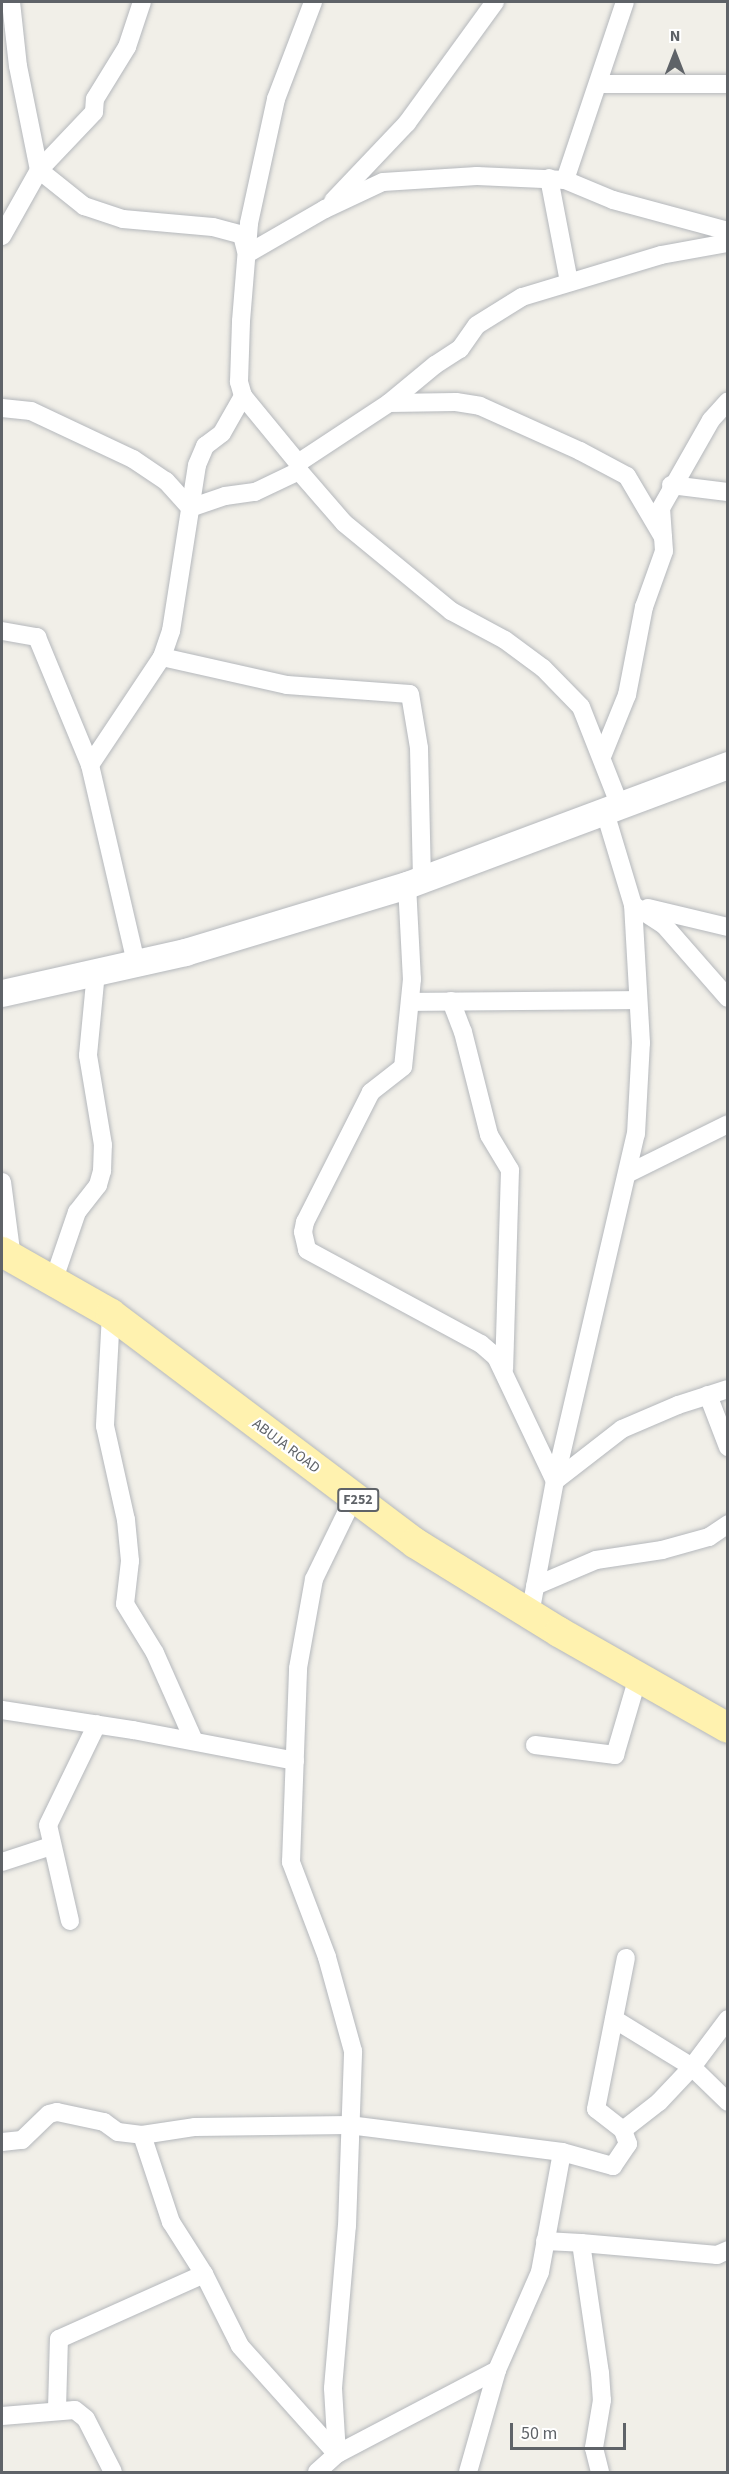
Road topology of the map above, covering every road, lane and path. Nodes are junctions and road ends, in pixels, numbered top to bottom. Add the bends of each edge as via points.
1 (11, 2) edge
2 (142, 2) edge
3 (313, 2) edge
4 (495, 2) edge
5 (625, 2) edge
6 (599, 84) junction
7 (728, 84) edge
8 (39, 170) junction
9 (557, 179) junction
10 (325, 209) junction
11 (728, 231) edge
12 (2, 236) edge
13 (728, 243) edge
14 (247, 253) junction
15 (569, 282) junction
16 (243, 396) junction
17 (728, 401) edge
18 (389, 403) junction
19 (2, 408) edge
20 (298, 467) junction
21 (672, 485) junction
22 (728, 492) edge
23 (190, 508) junction
24 (663, 537) junction
25 (2, 631) edge
26 (162, 657) junction
27 (603, 754) junction
28 (90, 765) junction
29 (728, 765) edge
30 (612, 809) junction
31 (414, 880) junction
32 (633, 905) junction
33 (728, 927) edge
34 (136, 963) junction
35 (96, 972) junction
36 (2, 993) edge
37 (728, 998) edge
38 (637, 1000) junction
39 (451, 1001) junction
40 (410, 1002) junction
41 (728, 1124) edge
42 (629, 1173) junction
43 (2, 1182) edge
44 (7, 1255) edge
45 (54, 1279) junction
46 (111, 1314) junction
47 (504, 1369) junction
48 (728, 1389) edge
49 (708, 1395) junction
50 (728, 1447) edge
51 (555, 1481) junction
52 (354, 1497) junction
53 (728, 1524) edge
54 (532, 1600) junction
55 (638, 1677) junction
56 (2, 1710) edge
57 (724, 1723) edge
58 (97, 1724) junction
59 (194, 1741) junction
60 (535, 1745) dead end
61 (295, 1761) junction
62 (51, 1846) junction
63 (2, 1862) edge
64 (70, 1921) dead end
65 (626, 1958) dead end
66 (614, 2019) junction
67 (728, 2019) edge
68 (692, 2067) junction
69 (728, 2102) edge
70 (349, 2125) junction
71 (623, 2130) junction
72 (142, 2135) junction
73 (2, 2142) edge
74 (562, 2152) junction
75 (545, 2241) junction
76 (581, 2243) junction
77 (728, 2250) edge
78 (204, 2274) junction
79 (497, 2370) junction
80 (57, 2409) junction
81 (2, 2416) edge
82 (337, 2454) junction
83 (113, 2472) edge
84 (318, 2472) edge
85 (468, 2472) edge
86 (600, 2472) edge

1 - 8 street via 18,66
2 - 8 street via 126,47 95,99 94,112
3 - 14 street via 276,99
4 - 10 street via 407,123
5 - 6 street
6 - 7 street
6 - 9 street
8 - 12 street
8 - 14 street via 84,206 123,219 213,227 242,235
9 - 10 street via 477,176 383,182
9 - 11 street via 613,200
9 - 15 street
10 - 14 street
13 - 15 street via 661,255
14 - 16 street via 240,352
15 - 18 street via 522,297 477,325 460,349
16 - 20 street
16 - 23 street via 222,433 205,446 197,465
17 - 21 street via 711,420
18 - 20 street
18 - 24 street via 456,402 480,406 580,451 627,476
19 - 23 street via 31,411 133,459 166,481
20 - 23 street via 255,492 225,496
20 - 27 street via 344,523 451,611 505,640 543,668 581,707
21 - 22 street
21 - 24 street via 661,508
23 - 26 street via 171,631
24 - 27 street via 664,551 644,607 627,695
25 - 28 street via 37,637
26 - 28 street
26 - 31 street via 287,685 410,694 418,748
27 - 30 street
28 - 34 street
29 - 30 street
30 - 31 street
30 - 32 street
31 - 34 street via 185,952
31 - 40 street
32 - 33 street
32 - 37 street via 664,925
32 - 38 street
34 - 35 street
35 - 36 street
35 - 45 street via 88,1055 103,1144 102,1171 98,1185 77,1212
38 - 39 street
38 - 42 street via 641,1043 636,1134
39 - 40 street
39 - 47 street via 463,1032 489,1135 510,1170
40 - 47 street via 404,1067 371,1092 305,1222 304,1240 308,1250 481,1344
41 - 42 street
42 - 51 street
43 - 44 street
44 - 45 main road, ABUJA ROAD / F252
45 - 46 main road, ABUJA ROAD / F252
46 - 52 main road, ABUJA ROAD / F252
46 - 59 street via 105,1426 126,1520 130,1561 126,1604 155,1653
47 - 51 street
48 - 49 street
49 - 50 street
49 - 51 street via 622,1429
51 - 54 street
52 - 54 main road, ABUJA ROAD / F252 via 416,1543
52 - 61 street via 314,1579 298,1668
53 - 54 street via 709,1537 662,1550 596,1560
54 - 55 main road, ABUJA ROAD / F252
55 - 57 main road, ABUJA ROAD / F252
55 - 60 street via 615,1755
56 - 58 street
58 - 59 street
58 - 62 street via 48,1825
59 - 61 street
61 - 70 street via 291,1862 327,1957 351,2040
62 - 63 street
62 - 64 street
65 - 66 street
66 - 68 street
66 - 71 street via 596,2109
67 - 68 street
68 - 69 street
68 - 71 street via 660,2102
70 - 72 street via 195,2127
70 - 74 street
70 - 82 street via 347,2226 333,2388
71 - 74 street via 628,2144 613,2166
72 - 73 street via 118,2132 104,2122 57,2112 49,2114 22,2139
72 - 78 street via 171,2223
74 - 75 street
75 - 76 street
75 - 79 street via 540,2272
76 - 77 street via 717,2255
76 - 86 street via 600,2373 602,2400 594,2448
78 - 80 street via 59,2339
78 - 82 street via 240,2346
79 - 82 street
79 - 85 street
80 - 81 street
80 - 83 street via 75,2410 86,2419
82 - 84 street

